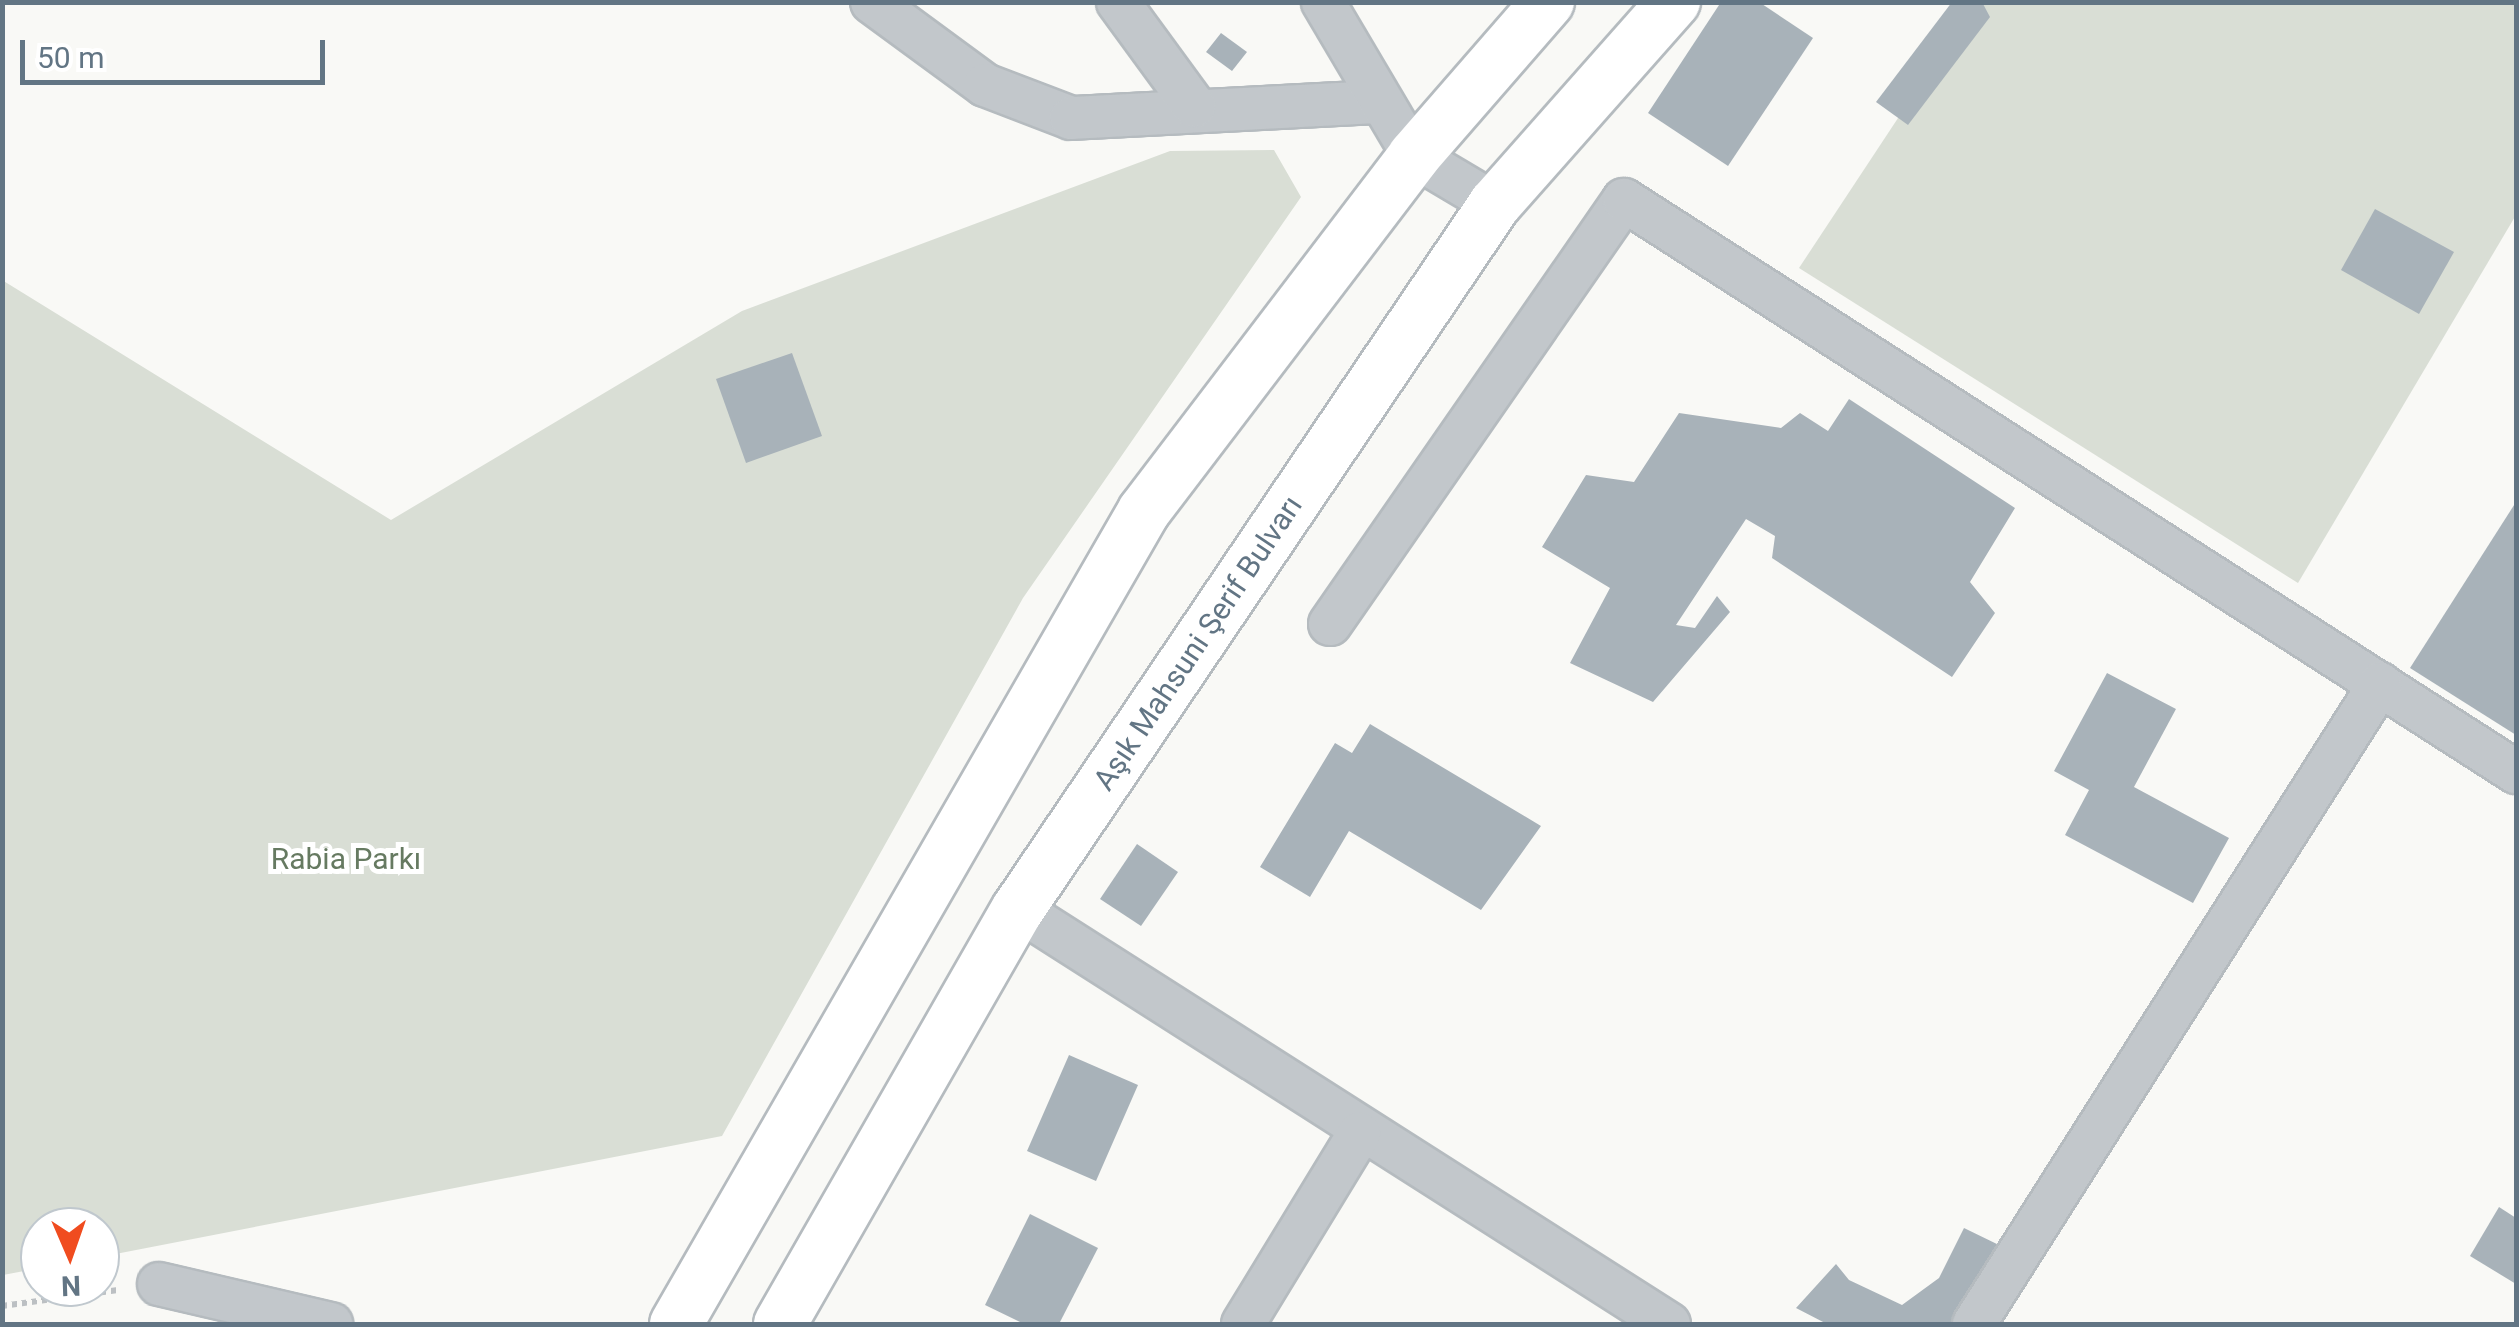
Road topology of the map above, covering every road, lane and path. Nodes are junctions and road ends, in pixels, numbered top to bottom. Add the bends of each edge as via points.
1 (872, 2) edge
2 (1118, 2) edge
3 (1324, 2) edge
4 (1548, 2) edge
5 (1674, 2) edge
6 (1375, 102) junction
7 (1194, 106) junction
8 (1414, 156) junction
9 (1494, 204) junction
10 (1330, 624) dead end
11 (2380, 684) junction
12 (2516, 772) edge
13 (1018, 909) junction
14 (1359, 1134) junction
15 (159, 1284) joint
16 (2, 1306) edge
17 (331, 1324) edge
18 (676, 1324) edge
19 (780, 1324) edge
20 (1243, 1324) edge
21 (1669, 1324) edge
22 (1974, 1324) edge

1 - 7 street via 985,85 1071,118
2 - 7 street
3 - 6 street
4 - 8 main road
5 - 9 main road, Aşık Mahsuni Şerif Bulvarı
6 - 7 street via 1224,115
6 - 8 street
8 - 9 street
8 - 18 main road via 1144,510
9 - 13 main road, Aşık Mahsuni Şerif Bulvarı
10 - 11 street via 1624,200
11 - 12 street
11 - 22 street
13 - 14 street
13 - 19 main road, Aşık Mahsuni Şerif Bulvarı
14 - 20 street
14 - 21 street
15 - 16 path
15 - 17 street

